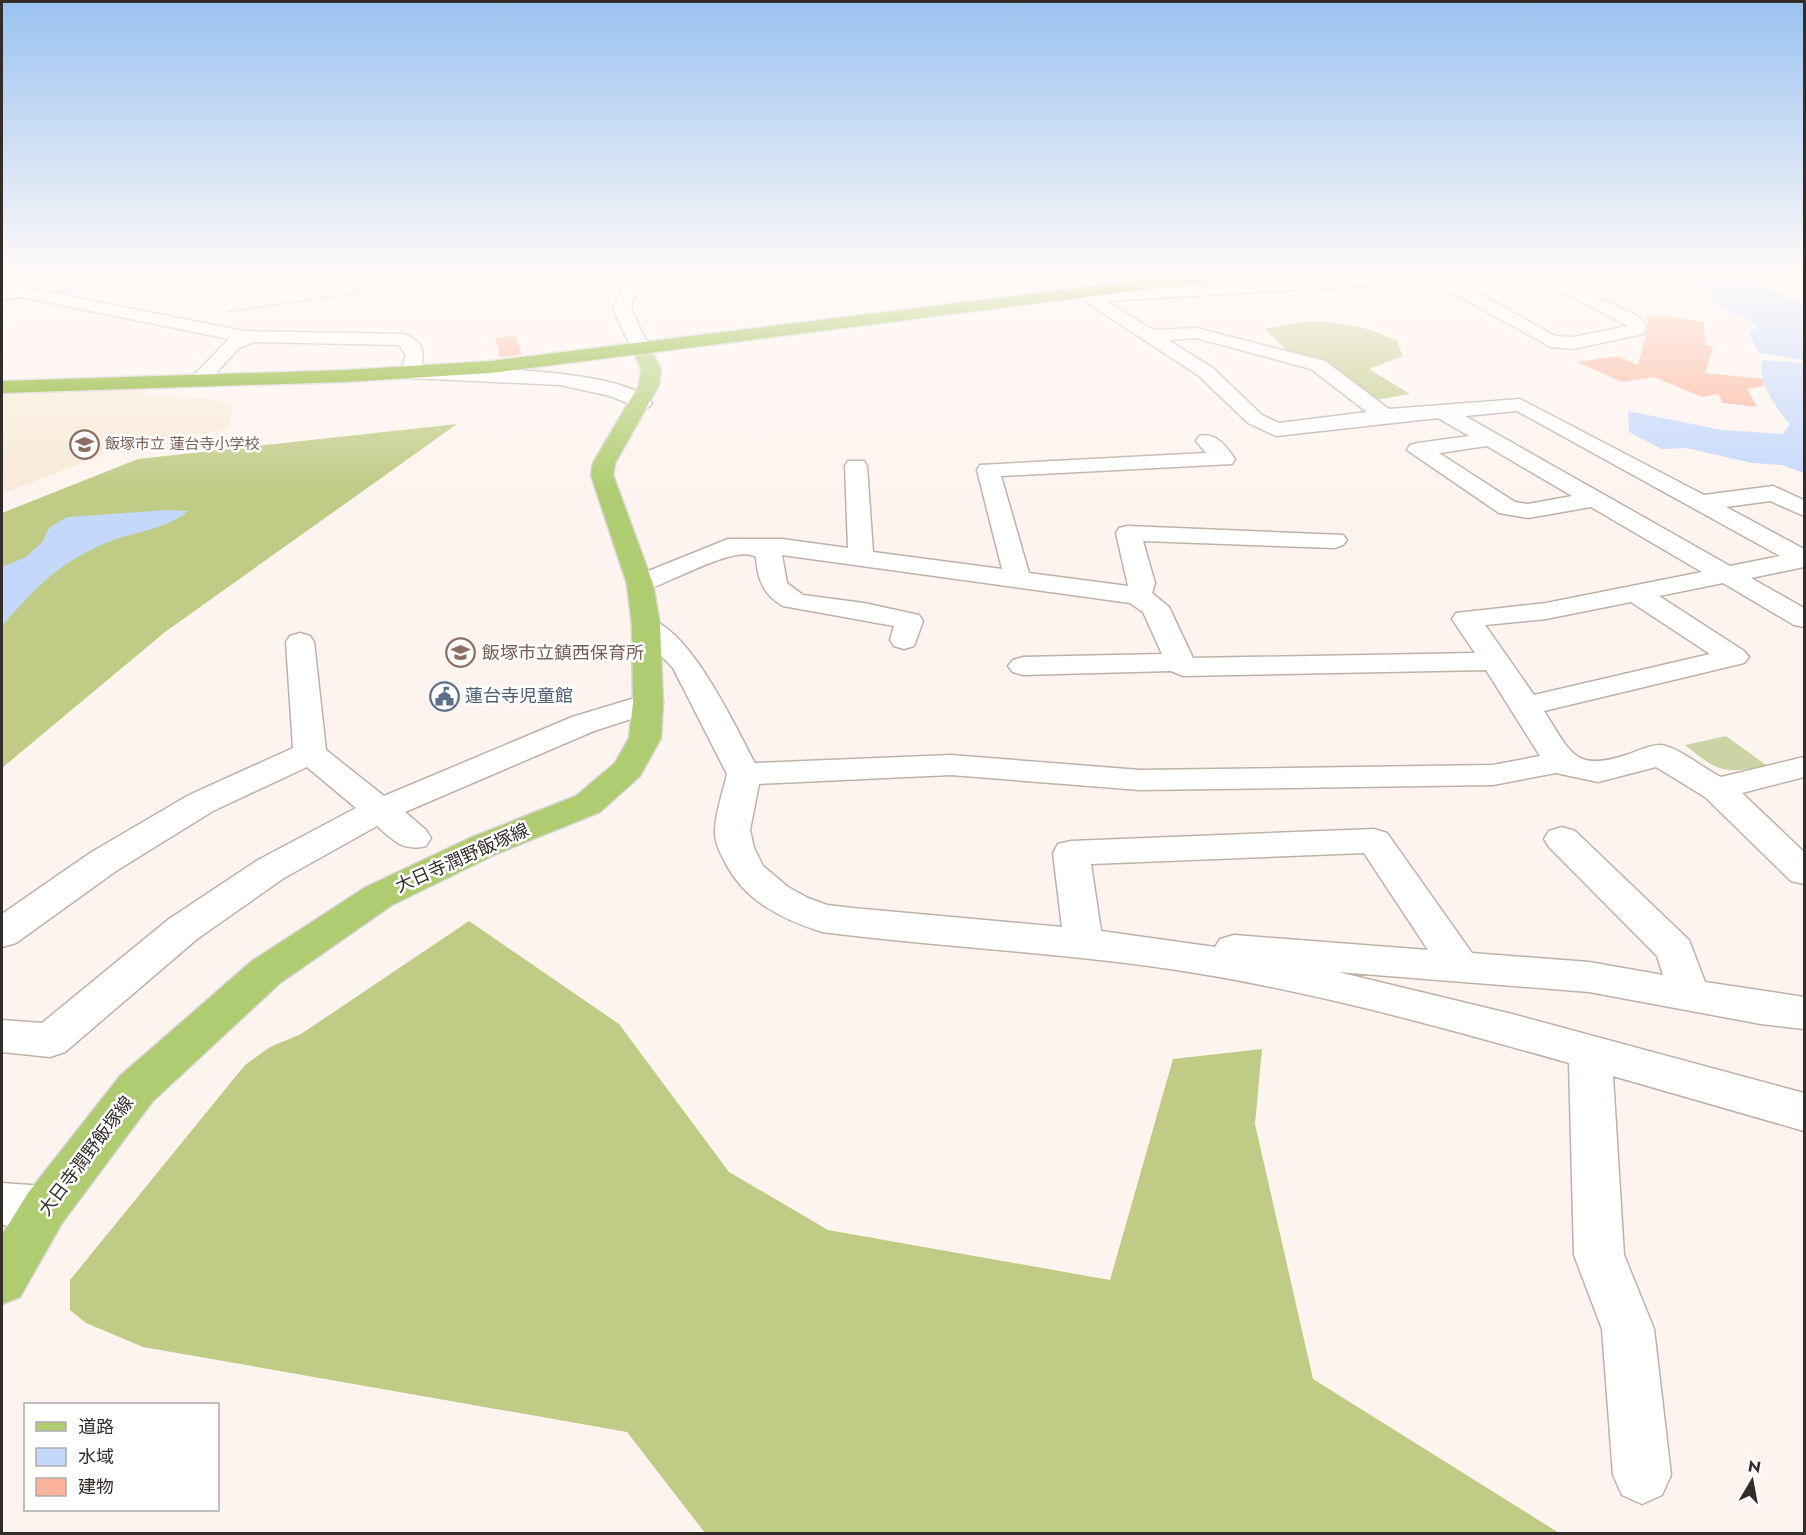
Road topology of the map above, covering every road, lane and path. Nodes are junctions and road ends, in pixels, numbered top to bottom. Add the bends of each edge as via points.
1 (230, 347) edge
2 (412, 347) edge
3 (660, 347) edge
4 (1166, 347) edge
5 (1248, 347) edge
6 (641, 349) junction
7 (410, 372) junction
8 (199, 380) junction
9 (2, 387) edge
10 (642, 403) junction
11 (1443, 412) junction
12 (1385, 416) junction
13 (1490, 439) junction
14 (1207, 441) dead end
15 (856, 466) dead end
16 (1594, 499) junction
17 (1701, 502) junction
18 (1804, 509) edge
19 (1334, 540) dead end
20 (758, 546) junction
21 (861, 558) junction
22 (1804, 559) edge
23 (1727, 575) junction
24 (1018, 581) junction
25 (640, 584) junction
26 (1635, 593) junction
27 (1138, 596) junction
28 (1804, 619) edge
29 (646, 625) junction
30 (904, 640) dead end
31 (300, 642) dead end
32 (1493, 661) junction
33 (1181, 662) junction
34 (1023, 666) dead end
35 (648, 703) junction
36 (1526, 706) junction
37 (310, 753) junction
38 (1560, 762) junction
39 (1804, 767) edge
40 (744, 774) junction
41 (1717, 789) junction
42 (380, 810) junction
43 (413, 838) dead end
44 (1562, 839) dead end
45 (1804, 872) edge
46 (2, 933) edge
47 (1083, 943) junction
48 (1136, 948) junction
49 (1461, 968) junction
50 (1689, 994) junction
51 (1804, 1013) edge
52 (2, 1036) edge
53 (1590, 1053) junction
54 (1804, 1112) edge
55 (23, 1206) edge
56 (2, 1280) edge
57 (1642, 1475) dead end

1 - 8 street
2 - 7 street via 415,356
3 - 6 highway
4 - 12 street via 1206,372 1255,418 1276,430
5 - 12 street via 1318,365
6 - 7 highway
6 - 10 main road, 大日寺潤野飯塚線 via 651,369 650,386
7 - 8 highway
7 - 10 street via 584,383 621,392
8 - 9 highway
10 - 25 main road, 大日寺潤野飯塚線 via 604,463 602,475
11 - 12 street
11 - 13 street
11 - 17 street via 1520,405
13 - 16 street
13 - 16 street via 1418,450 1508,508 1528,511
14 - 24 street via 1224,459 988,470
15 - 21 street
16 - 23 street
17 - 18 street via 1773,493
17 - 22 street
19 - 27 street via 1126,523 1142,583
20 - 21 street
20 - 25 street via 728,547
20 - 30 street via 769,555 768,573 778,591 793,602 909,621
21 - 24 street
22 - 23 street
23 - 26 street
23 - 28 street
24 - 27 street
25 - 29 main road, 大日寺潤野飯塚線
26 - 32 street via 1546,611 1466,619
26 - 36 street via 1734,657
27 - 33 street via 1155,607
29 - 35 main road, 大日寺潤野飯塚線
29 - 40 street via 686,664
31 - 37 street
32 - 33 street via 1183,667
32 - 36 street
33 - 34 street
35 - 42 street via 583,724
35 - 55 main road, 大日寺潤野飯塚線 via 645,738 628,769 588,804 483,846 378,896 266,972 136,1089
36 - 38 street
37 - 42 street
37 - 46 street via 201,802 103,862
38 - 40 street via 1493,775 1140,780 951,765
38 - 41 street via 1577,772 1599,773 1660,755
39 - 41 street
40 - 47 street via 732,830 736,848 749,874 795,907 822,918 853,922
41 - 45 street
42 - 43 street
42 - 52 street via 271,869 183,929 50,1040
44 - 50 street via 1675,950
47 - 48 street
47 - 49 street via 1071,853 1374,841
48 - 49 street via 1213,947
48 - 53 street via 1220,962 1414,1005
49 - 50 street via 1588,977
50 - 51 street
53 - 54 street
53 - 57 street via 1599,1255 1628,1329
55 - 56 main road, 大日寺潤野飯塚線

